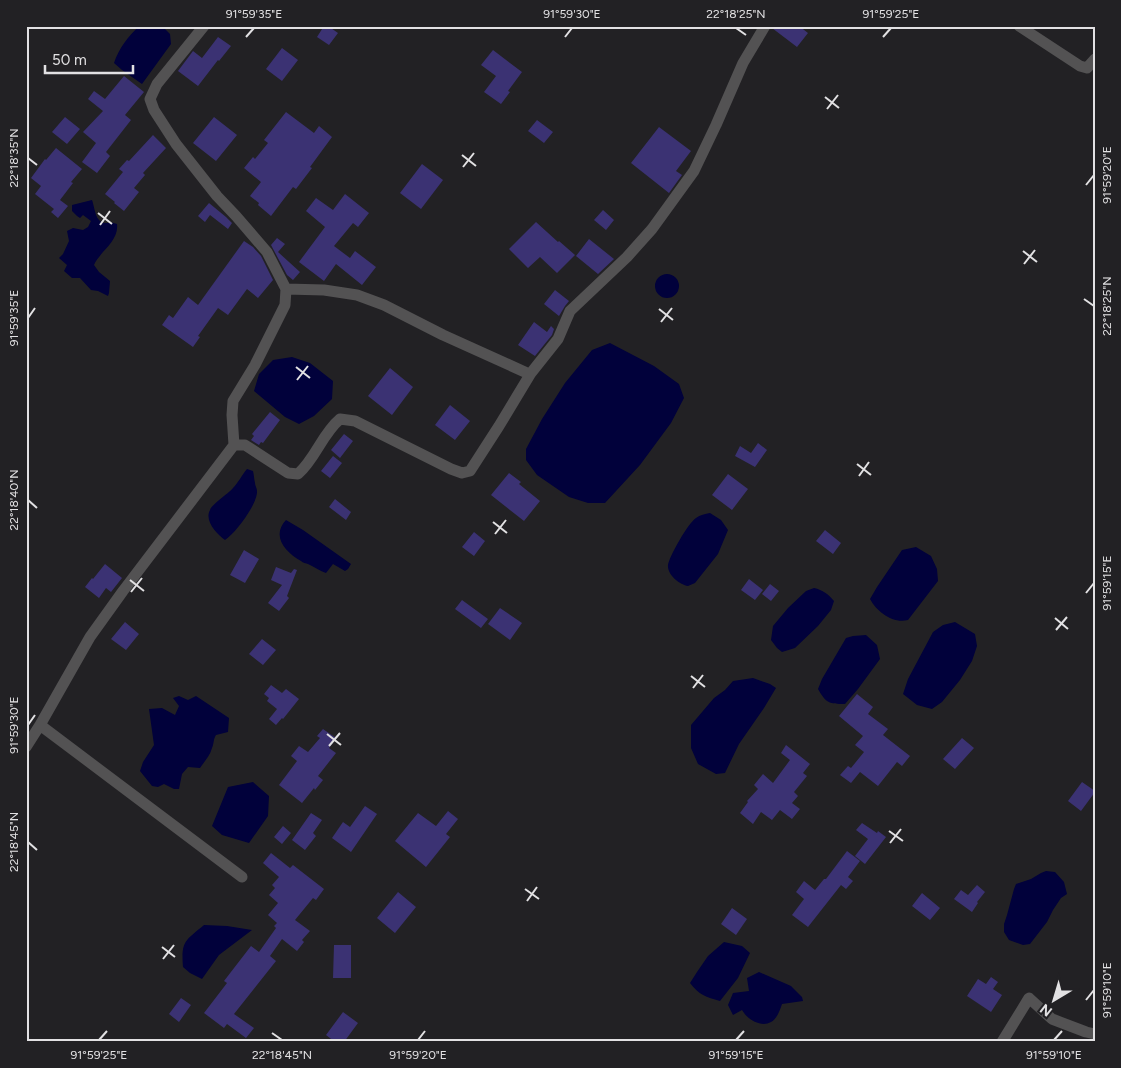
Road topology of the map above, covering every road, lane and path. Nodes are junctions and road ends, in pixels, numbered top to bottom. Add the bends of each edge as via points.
1 (204, 26) edge
2 (764, 26) edge
3 (1019, 26) edge
4 (1095, 59) edge
5 (286, 289) junction
6 (531, 373) junction
7 (234, 445) junction
8 (40, 725) junction
9 (26, 747) edge
10 (242, 877) dead end
11 (1095, 1034) edge
12 (1002, 1042) edge

1 - 5 street via 157,84 150,99 176,144 267,252
2 - 6 street via 743,62 694,171 652,229 570,311 558,339
3 - 4 street via 1080,66 1087,68
5 - 6 street via 357,295
5 - 7 street via 285,305 233,401
6 - 7 street via 470,471 462,473 355,420 340,419 332,426 298,474 288,473 245,445
7 - 8 street via 90,636
8 - 9 street
8 - 10 street
11 - 12 street via 1052,1019 1028,998

